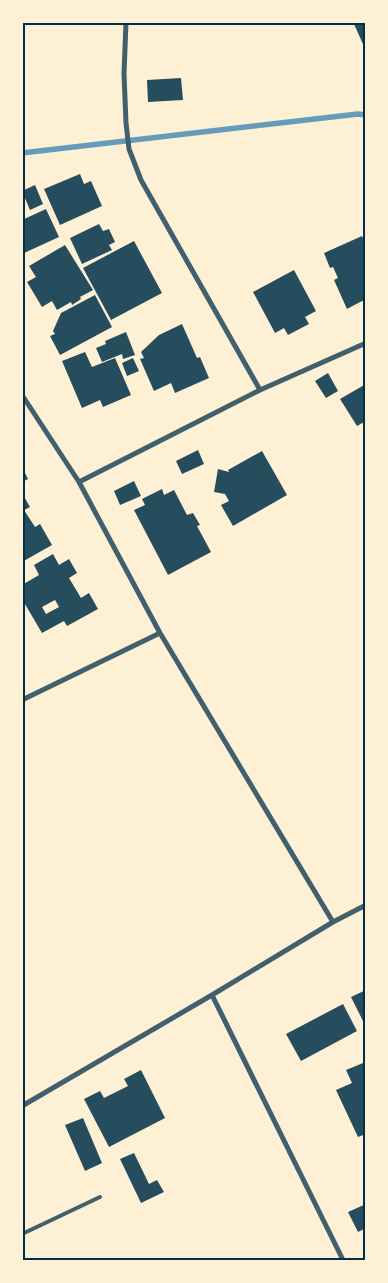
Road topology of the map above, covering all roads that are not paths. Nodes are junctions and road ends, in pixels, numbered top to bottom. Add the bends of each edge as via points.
1 (126, 22) edge
2 (366, 343) edge
3 (260, 390) junction
4 (22, 395) edge
5 (79, 482) junction
6 (160, 633) junction
7 (22, 700) edge
8 (366, 905) edge
9 (333, 922) junction
10 (212, 995) junction
11 (22, 1106) edge
12 (100, 1197) dead end
13 (22, 1234) edge
14 (343, 1260) edge

1 - 3 street via 124,74 129,149 141,180
2 - 3 street
3 - 5 street
4 - 5 street
5 - 6 street
6 - 7 street
6 - 9 street
8 - 9 street
9 - 10 street
10 - 11 street
10 - 14 street
12 - 13 lane

